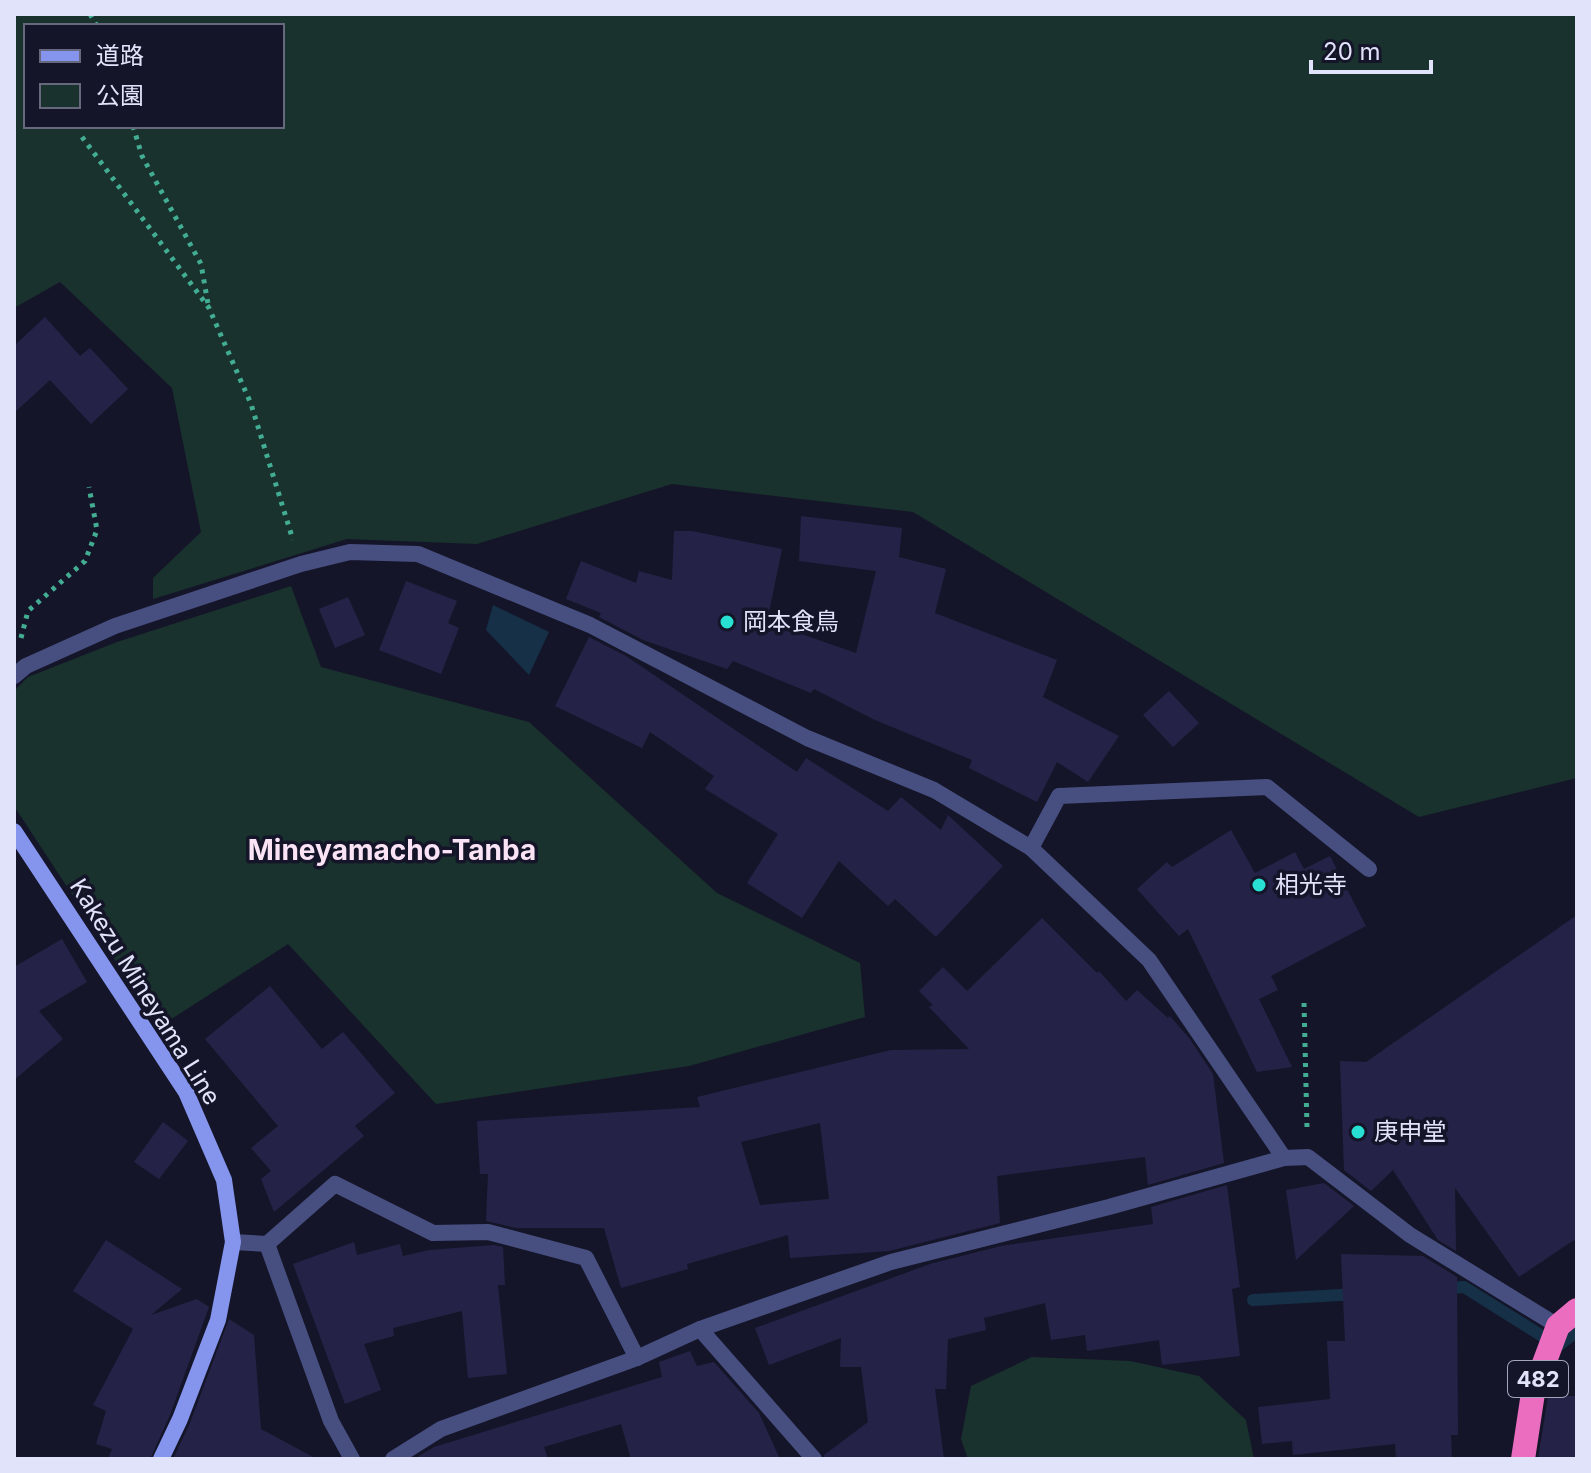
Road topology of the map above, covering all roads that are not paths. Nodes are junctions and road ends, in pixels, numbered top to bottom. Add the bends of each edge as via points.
1 (20, 671) edge
2 (14, 831) edge
3 (1031, 848) junction
4 (1369, 869) dead end
5 (1284, 1158) junction
6 (233, 1242) junction
7 (267, 1244) junction
8 (1577, 1310) edge
9 (1558, 1326) junction
10 (700, 1329) junction
11 (637, 1358) junction
12 (161, 1459) edge
13 (352, 1459) edge
14 (393, 1459) edge
15 (814, 1459) edge
16 (1523, 1459) edge

1 - 3 street via 115,626 301,564 350,552 418,554 590,625 807,738 934,790
2 - 6 main road, Kakezu Mineyama Line via 186,1092 224,1180
3 - 4 street via 1059,796 1267,787
3 - 5 street via 1149,960
5 - 9 street via 1308,1157 1410,1235
5 - 10 street via 891,1262
6 - 7 street
6 - 12 main road, Kakezu Mineyama Line via 218,1320
7 - 11 street via 335,1184 433,1233 488,1232 586,1258
7 - 13 street via 331,1421
8 - 9 highway, 482
9 - 16 highway, 482 via 1533,1393
10 - 11 street
10 - 15 street
11 - 14 street via 441,1429

